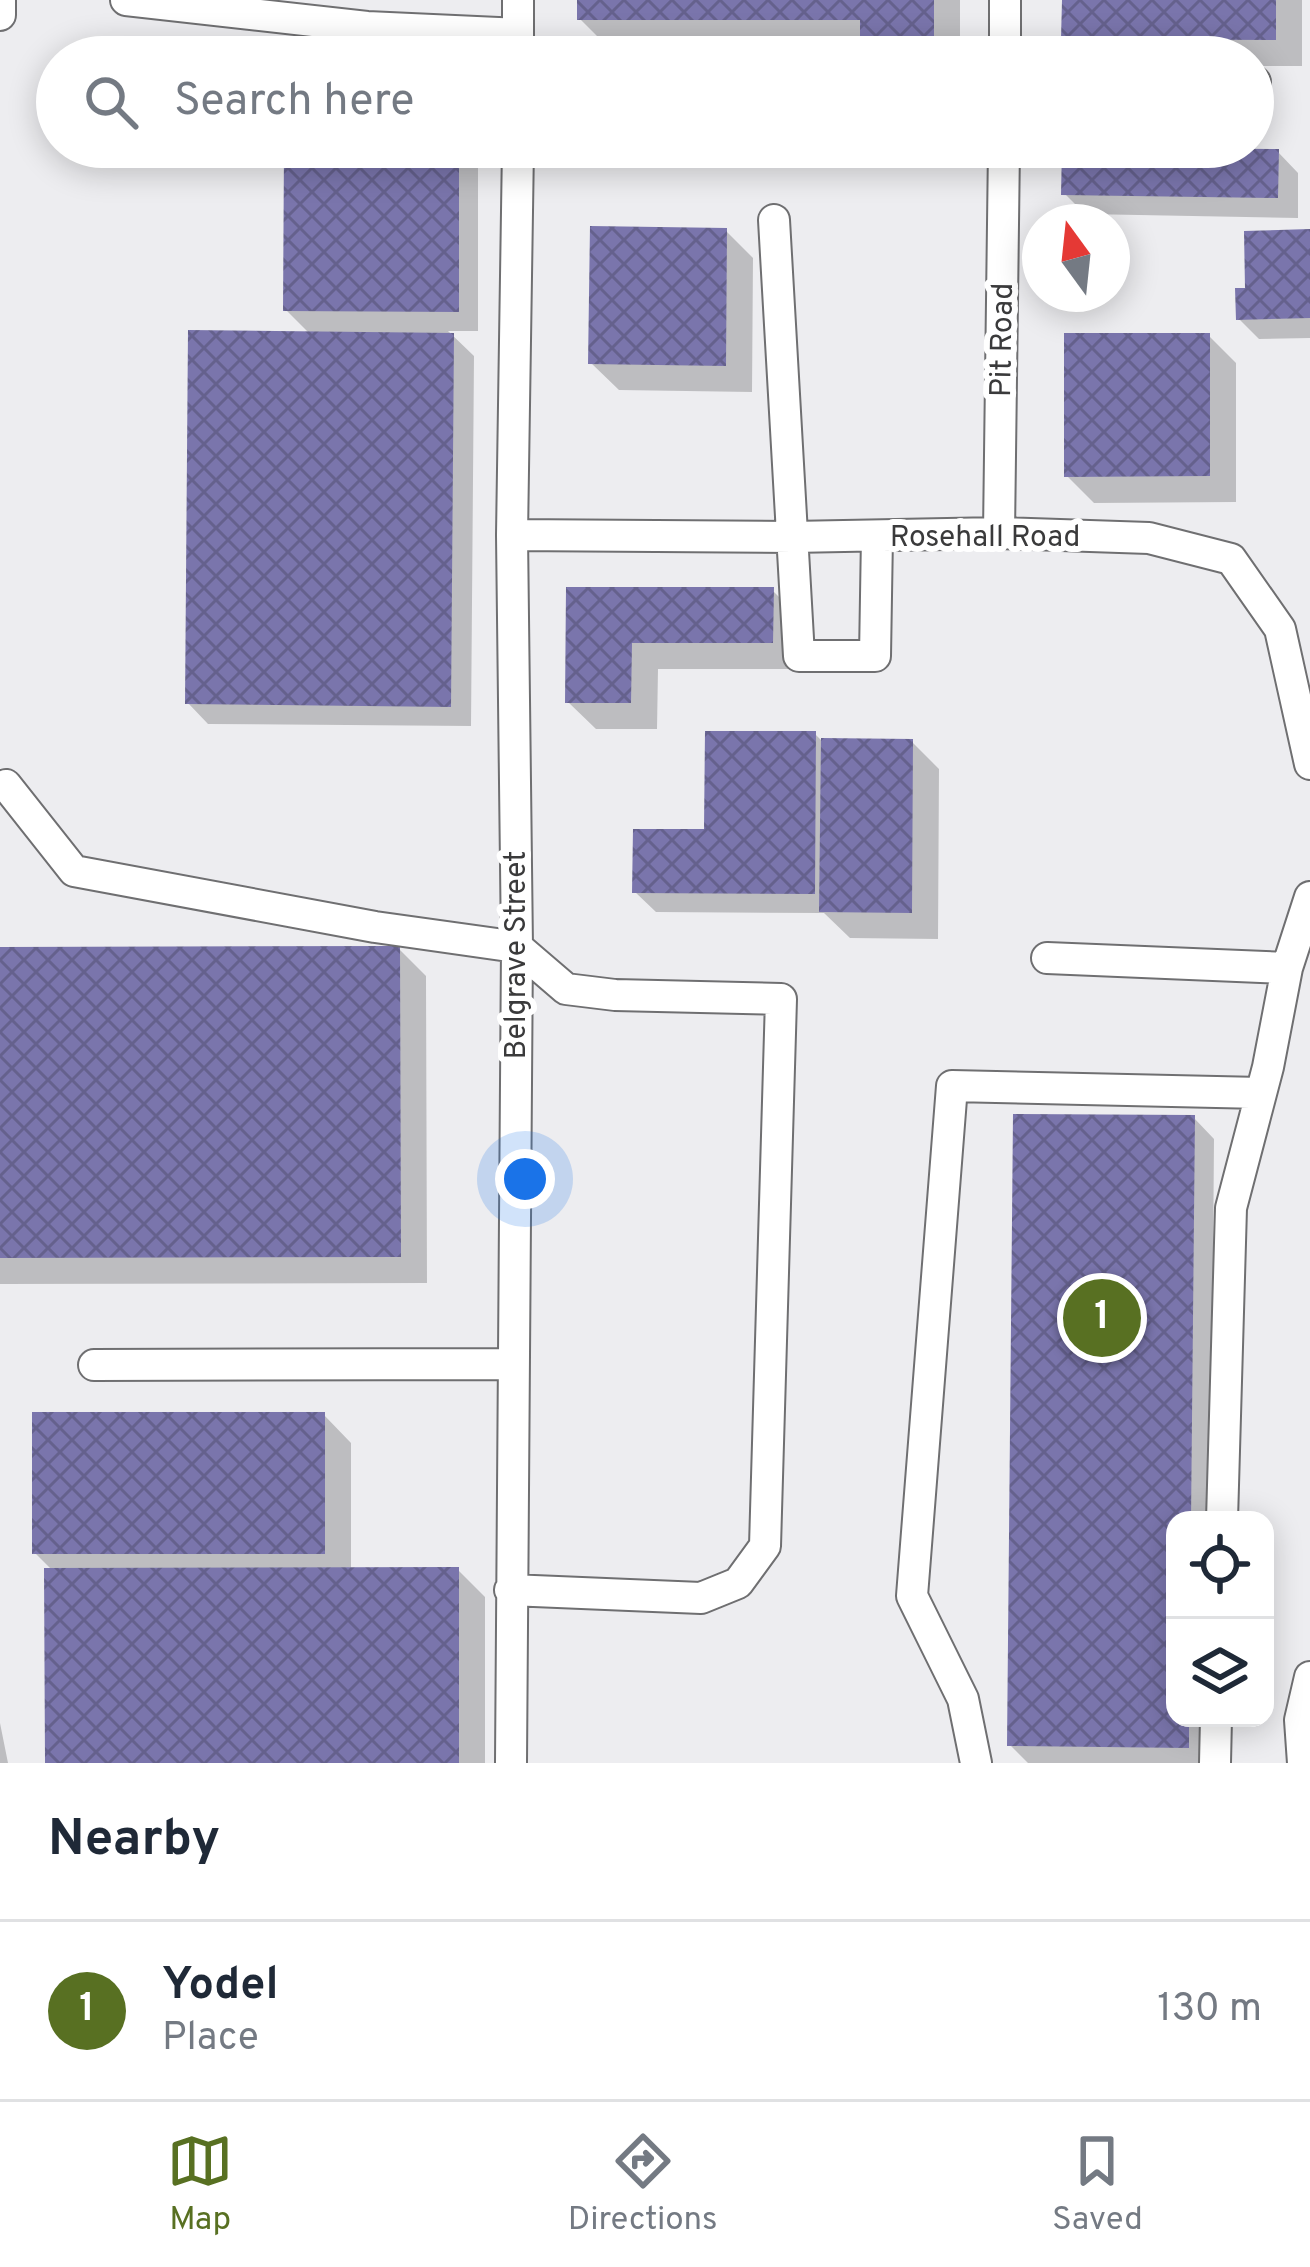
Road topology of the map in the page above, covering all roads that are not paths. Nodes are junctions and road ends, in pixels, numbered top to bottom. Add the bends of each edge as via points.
1 (0, 0) edge
2 (126, 0) edge
3 (518, 0) edge
4 (1005, 0) edge
5 (369, 14) edge
6 (0, 15) edge
7 (475, 36) edge
8 (518, 36) edge
9 (1005, 36) edge
10 (518, 168) edge
11 (1004, 168) edge
12 (774, 220) dead end
13 (999, 533) junction
14 (512, 535) junction
15 (877, 536) junction
16 (791, 537) junction
17 (1310, 764) edge
18 (6, 785) dead end
19 (1310, 897) edge
20 (517, 947) junction
21 (1047, 958) dead end
22 (1287, 968) junction
23 (1261, 1094) junction
24 (512, 1364) junction
25 (94, 1365) dead end
26 (1222, 1511) edge
27 (510, 1590) junction
28 (1310, 1677) edge
29 (1216, 1727) edge
30 (511, 1763) edge
31 (976, 1763) edge
32 (1215, 1763) edge
33 (1303, 1763) edge

1 - 6 street
2 - 5 street
3 - 8 street
4 - 9 street
5 - 7 street
10 - 14 street, Belgrave Street
11 - 13 street, Pit Road
12 - 16 street
13 - 15 street, Rosehall Road
13 - 17 street, Rosehall Road via 1149,538 1231,559 1280,629
14 - 16 street, Rosehall Road
14 - 20 street, Belgrave Street
15 - 16 street, Rosehall Road
15 - 16 street via 874,656 799,656
18 - 20 street via 74,872
19 - 22 street
20 - 24 street, Belgrave Street
20 - 27 street via 566,988 781,999 765,1546 738,1582 701,1598
21 - 22 street
22 - 23 street
23 - 26 street via 1231,1208
23 - 31 street via 952,1086 912,1596 963,1699
24 - 25 street
24 - 27 street, Belgrave Street
27 - 30 street, Belgrave Street
28 - 33 street via 1300,1720
29 - 32 street

